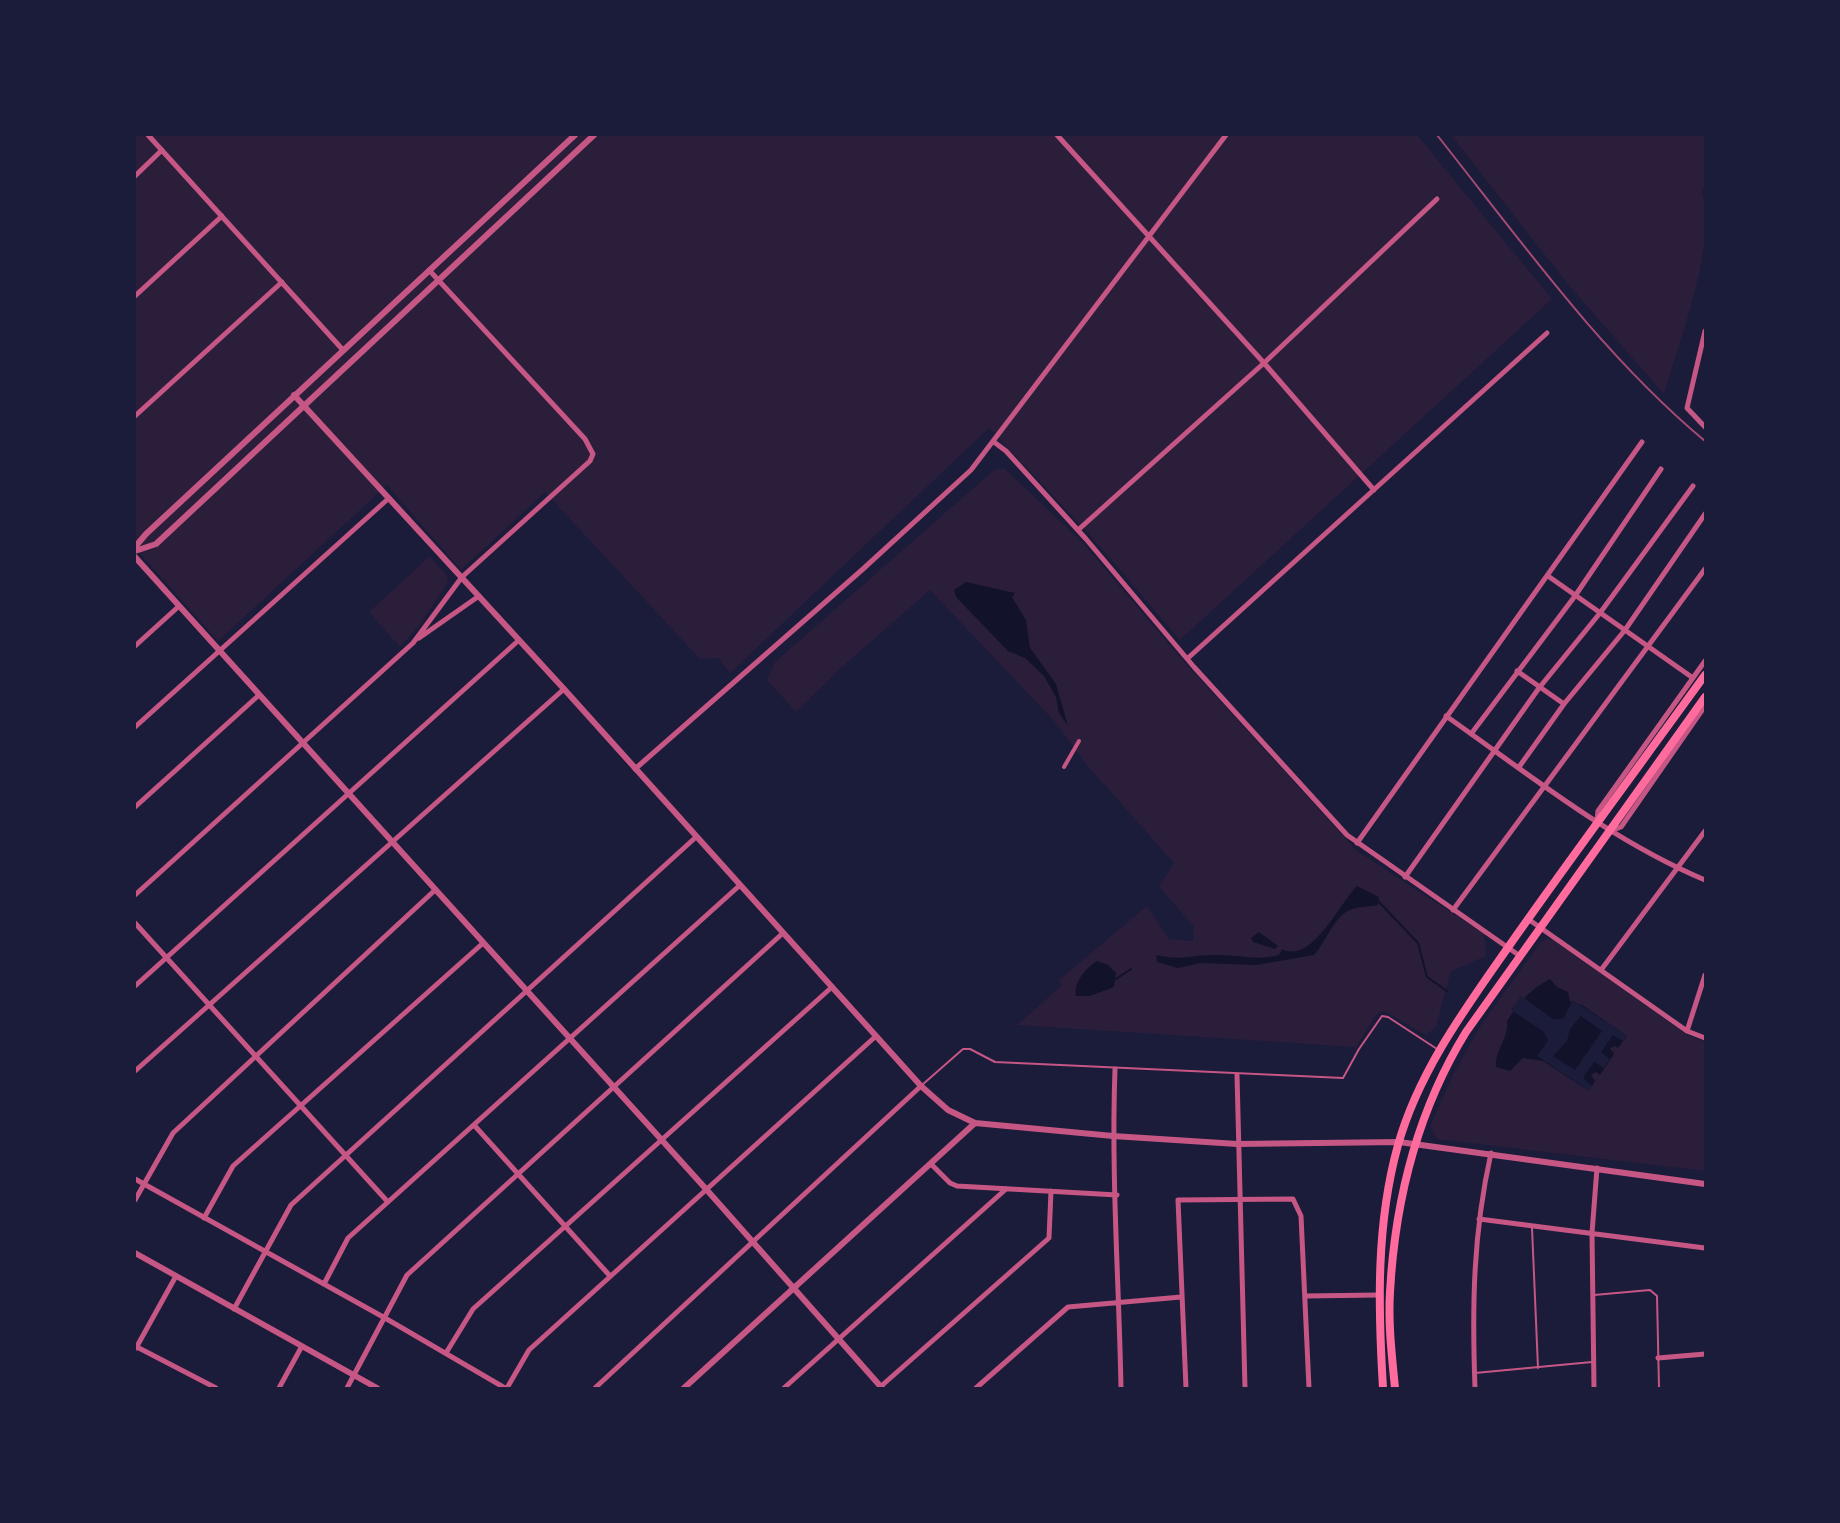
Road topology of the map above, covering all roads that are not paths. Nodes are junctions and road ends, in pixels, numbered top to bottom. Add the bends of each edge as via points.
1 (148, 135) edge
2 (575, 135) edge
3 (594, 135) edge
4 (1057, 135) edge
5 (1226, 135) edge
6 (162, 150) junction
7 (135, 176) edge
8 (1437, 199) dead end
9 (222, 216) junction
10 (1149, 237) junction
11 (429, 270) junction
12 (440, 281) junction
13 (282, 282) junction
14 (135, 296) edge
15 (1705, 330) edge
16 (1547, 333) dead end
17 (343, 350) junction
18 (1263, 363) junction
19 (294, 395) junction
20 (305, 407) junction
21 (135, 416) edge
22 (1705, 427) edge
23 (994, 442) junction
24 (1642, 442) dead end
25 (1661, 469) dead end
26 (1693, 486) dead end
27 (1374, 490) junction
28 (389, 498) junction
29 (1705, 514) edge
30 (1077, 530) junction
31 (135, 549) edge
32 (135, 557) edge
33 (1705, 568) edge
34 (1548, 576) junction
35 (462, 577) junction
36 (479, 596) junction
37 (1575, 596) junction
38 (178, 607) junction
39 (1600, 613) junction
40 (1625, 630) junction
41 (519, 640) junction
42 (413, 643) junction
43 (135, 646) edge
44 (1649, 646) junction
45 (219, 651) junction
46 (1188, 658) junction
47 (1705, 661) edge
48 (1517, 671) junction
49 (1705, 675) edge
50 (1693, 678) junction
51 (1539, 688) junction
52 (564, 689) junction
53 (259, 695) junction
54 (1705, 697) edge
55 (1564, 704) junction
56 (1705, 706) edge
57 (1446, 716) junction
58 (135, 727) edge
59 (1471, 734) junction
60 (1079, 741) dead end
61 (303, 745) junction
62 (1494, 750) junction
63 (1064, 767) dead end
64 (1518, 767) junction
65 (635, 769) junction
66 (1543, 786) junction
67 (348, 794) junction
68 (135, 807) edge
69 (1597, 824) junction
70 (1608, 831) junction
71 (1705, 831) edge
72 (696, 837) junction
73 (391, 843) junction
74 (1357, 843) junction
75 (1676, 868) junction
76 (1405, 877) junction
77 (1705, 880) edge
78 (740, 886) junction
79 (434, 891) junction
80 (135, 896) edge
81 (1453, 910) junction
82 (1528, 919) junction
83 (135, 923) edge
84 (1541, 927) junction
85 (783, 933) junction
86 (482, 944) junction
87 (1509, 947) junction
88 (1520, 956) junction
89 (167, 958) junction
90 (1602, 970) junction
91 (1705, 975) edge
92 (135, 986) edge
93 (832, 987) junction
94 (526, 992) junction
95 (209, 1004) junction
96 (1687, 1031) junction
97 (876, 1036) junction
98 (1705, 1038) edge
99 (569, 1039) junction
100 (1439, 1050) junction
101 (255, 1055) junction
102 (1115, 1069) junction
103 (135, 1071) edge
104 (1237, 1075) junction
105 (921, 1086) junction
106 (613, 1088) junction
107 (300, 1105) junction
108 (975, 1123) junction
109 (474, 1125) junction
110 (1113, 1137) junction
111 (662, 1141) junction
112 (1399, 1142) junction
113 (1237, 1144) junction
114 (1414, 1144) junction
115 (1491, 1154) junction
116 (346, 1156) junction
117 (932, 1165) junction
118 (1597, 1168) junction
119 (518, 1174) junction
120 (135, 1179) edge
121 (144, 1184) junction
122 (1705, 1184) edge
123 (706, 1189) junction
124 (1006, 1189) junction
125 (1051, 1191) junction
126 (1117, 1195) junction
127 (1239, 1199) junction
128 (135, 1200) edge
129 (387, 1202) junction
130 (204, 1218) junction
131 (1479, 1219) junction
132 (1532, 1225) junction
133 (566, 1227) junction
134 (1592, 1233) junction
135 (752, 1241) junction
136 (1705, 1248) edge
137 (265, 1252) junction
138 (135, 1253) edge
139 (176, 1276) junction
140 (610, 1276) junction
141 (324, 1284) junction
142 (794, 1290) junction
143 (1378, 1295) junction
144 (1591, 1295) junction
145 (1305, 1296) junction
146 (1181, 1297) junction
147 (1120, 1304) junction
148 (234, 1309) junction
149 (385, 1318) junction
150 (837, 1338) junction
151 (302, 1346) junction
152 (135, 1347) edge
153 (446, 1353) junction
154 (1705, 1354) edge
155 (1658, 1358) junction
156 (1592, 1362) junction
157 (1538, 1368) junction
158 (1475, 1373) junction
159 (354, 1376) junction
160 (204, 1385) edge
161 (1121, 1387) edge
162 (216, 1388) edge
163 (279, 1388) edge
164 (348, 1388) edge
165 (377, 1388) edge
166 (506, 1388) edge
167 (595, 1388) edge
168 (684, 1388) edge
169 (784, 1388) edge
170 (880, 1388) edge
171 (976, 1388) edge
172 (1112, 1388) edge
173 (1186, 1388) edge
174 (1245, 1388) edge
175 (1309, 1388) edge
176 (1383, 1388) edge
177 (1395, 1388) edge
178 (1475, 1388) edge
179 (1594, 1388) edge
180 (1659, 1388) edge

1 - 6 street
2 - 11 street
3 - 12 street
4 - 10 street
5 - 10 street
6 - 7 street
6 - 9 street
8 - 18 street
9 - 13 street
9 - 14 street
10 - 18 street
10 - 23 street
11 - 12 street
11 - 17 street
12 - 20 street
12 - 35 street via 585,439 593,454 586,466
13 - 17 street
13 - 21 street
15 - 22 street via 1687,408
16 - 27 street
17 - 19 street
18 - 27 street
18 - 30 street
19 - 20 street
19 - 31 street via 146,534
20 - 28 street
20 - 31 street via 156,544
23 - 30 street
23 - 65 street via 971,470 912,525
24 - 34 street
25 - 37 street
26 - 39 street
27 - 46 street
28 - 35 street
28 - 45 street
29 - 40 street
30 - 46 street
32 - 38 street
33 - 44 street
34 - 37 street
34 - 57 street
35 - 36 street
35 - 42 street
36 - 41 street
36 - 42 street
37 - 39 street
37 - 48 street
38 - 43 street
38 - 45 street
39 - 40 street
39 - 51 street
40 - 44 street
40 - 55 street
41 - 52 street
41 - 67 street
42 - 61 street
44 - 50 street
44 - 66 street
45 - 53 street
45 - 58 street
46 - 74 street
47 - 50 street
48 - 51 street
48 - 59 street
49 - 69 main road
50 - 69 street via 1598,811
51 - 55 street
51 - 62 street
52 - 65 street
52 - 73 street
53 - 61 street
53 - 68 street
54 - 70 main road
55 - 64 street
56 - 70 street via 1621,827
57 - 59 street
57 - 74 street
59 - 62 street
60 - 63 street
61 - 67 street
61 - 80 street
62 - 64 street
62 - 76 street
64 - 66 street
65 - 72 street
66 - 69 street
66 - 81 street
67 - 73 street
67 - 89 street
69 - 70 street
69 - 82 main road
70 - 75 street
70 - 84 main road
71 - 75 street
72 - 78 street
72 - 94 street
73 - 79 street
73 - 95 street
74 - 76 street
75 - 77 street
75 - 90 street
76 - 81 street
78 - 85 street
78 - 99 street
79 - 86 street
79 - 101 street
81 - 87 street
82 - 84 street
82 - 87 main road
83 - 89 street
84 - 88 main road
84 - 90 street
85 - 93 street
85 - 106 street
86 - 94 street
86 - 107 street
87 - 88 street
87 - 100 main road
88 - 114 main road via 1451,1055
89 - 92 street
89 - 95 street
90 - 96 street
91 - 96 street
93 - 97 street
93 - 111 street
94 - 99 street
94 - 116 street
95 - 101 street
95 - 103 street
96 - 98 street
97 - 105 street
97 - 123 street
99 - 106 street
99 - 109 street
100 - 104 lane via 1382,1016 1343,1078
100 - 112 main road
101 - 107 street
101 - 121 street via 173,1133
102 - 104 lane
102 - 105 lane via 995,1062 963,1049
102 - 110 street
104 - 113 street
105 - 108 street via 948,1110
105 - 135 street
106 - 111 street
106 - 119 street
107 - 116 street
107 - 130 street via 232,1166
108 - 110 street
108 - 117 street
109 - 119 street
109 - 129 street
110 - 113 street
110 - 126 street
111 - 123 street
111 - 133 street
112 - 113 street
112 - 114 street
112 - 143 main road via 1381,1241
113 - 127 street
114 - 115 street
114 - 177 main road via 1394,1239 1390,1294
115 - 118 street
115 - 131 street
116 - 129 street
116 - 137 street via 291,1205
117 - 124 street via 953,1185
117 - 142 street
118 - 122 street
118 - 134 street
119 - 133 street
119 - 149 street via 407,1275
120 - 121 street
121 - 128 street
121 - 130 street
123 - 135 street
123 - 140 street
124 - 125 street
124 - 150 street
125 - 126 street
125 - 170 street via 1049,1238
126 - 147 street
127 - 145 street via 1293,1199 1301,1216
127 - 146 street via 1178,1200
127 - 174 street
129 - 141 street via 348,1238
130 - 137 street
131 - 132 street
131 - 158 street via 1473,1274
132 - 134 street
132 - 157 lane
133 - 140 street
133 - 153 street via 473,1309
134 - 136 street
134 - 144 street
135 - 142 street
135 - 167 street
137 - 141 street
137 - 148 street
138 - 139 street
139 - 148 street
139 - 152 street
140 - 166 street via 529,1350
141 - 149 street
142 - 150 street
142 - 168 street
143 - 145 street
143 - 176 main road
144 - 155 lane via 1650,1290 1657,1296
144 - 156 street
145 - 175 street
146 - 147 street
146 - 173 street
147 - 161 street
147 - 171 street via 1068,1307
148 - 151 street
149 - 153 street
149 - 159 street
150 - 169 street
150 - 170 street
151 - 159 street
151 - 163 street
152 - 160 street
153 - 166 street
154 - 155 street
155 - 180 lane
156 - 157 lane
156 - 179 street
157 - 158 lane
158 - 178 street
159 - 164 street
159 - 165 street
160 - 162 street
161 - 172 street

